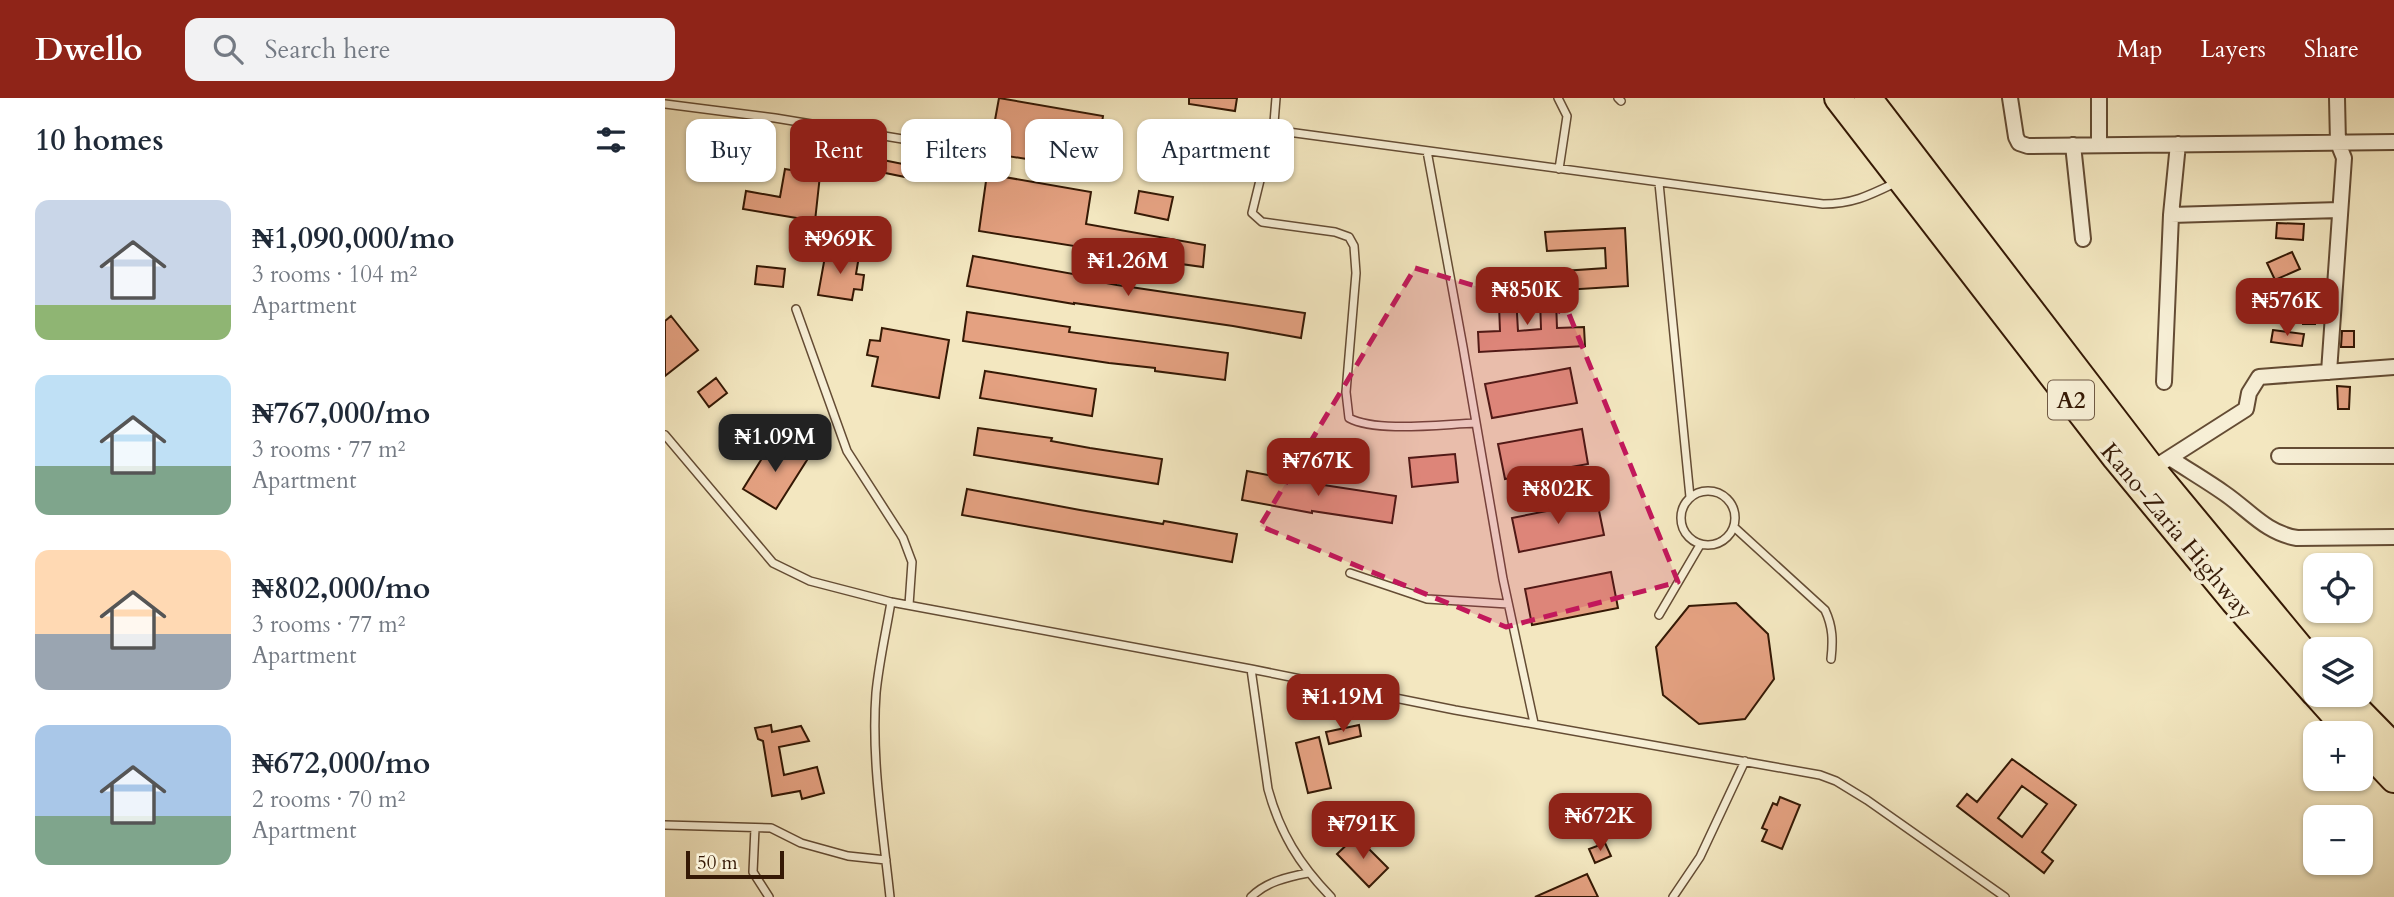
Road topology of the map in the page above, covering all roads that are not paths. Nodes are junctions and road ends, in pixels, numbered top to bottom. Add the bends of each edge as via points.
1 (1276, 98) edge
2 (1558, 98) edge
3 (1838, 98) edge
4 (1868, 98) edge
5 (2010, 98) edge
6 (2099, 98) edge
7 (2337, 98) edge
8 (665, 104) edge
9 (1274, 119) edge
10 (1294, 133) edge
11 (901, 139) edge
12 (2394, 142) edge
13 (2338, 143) junction
14 (2099, 144) junction
15 (2178, 144) junction
16 (2073, 145) junction
17 (1427, 151) junction
18 (1559, 169) junction
19 (1901, 180) junction
20 (1260, 182) edge
21 (1659, 183) junction
22 (2340, 210) junction
23 (2171, 215) junction
24 (2083, 239) dead end
25 (796, 309) dead end
26 (2394, 367) edge
27 (2329, 372) junction
28 (2164, 382) dead end
29 (1476, 423) junction
30 (665, 435) edge
31 (2279, 456) dead end
32 (2394, 456) edge
33 (2161, 463) junction
34 (1690, 497) junction
35 (1734, 527) junction
36 (2394, 537) edge
37 (1700, 545) junction
38 (1350, 573) dead end
39 (891, 602) junction
40 (1508, 604) junction
41 (909, 605) junction
42 (1658, 615) dead end
43 (2303, 650) edge
44 (1831, 659) dead end
45 (1251, 669) junction
46 (2303, 679) edge
47 (2328, 707) edge
48 (2355, 707) edge
49 (2340, 721) edge
50 (1534, 723) junction
51 (2394, 747) edge
52 (2373, 757) edge
53 (1745, 761) junction
54 (2394, 779) edge
55 (665, 825) edge
56 (755, 828) junction
57 (886, 860) junction
58 (1308, 873) junction
59 (890, 894) edge
60 (769, 897) edge
61 (898, 897) edge
62 (1251, 897) edge
63 (1331, 897) edge
64 (1673, 897) edge
65 (2005, 897) edge

1 - 9 lane
2 - 18 lane via 1567,116
3 - 19 highway, Kano-Zaria Highway / A2
4 - 33 highway, Kano-Zaria Highway / A2
5 - 16 street via 2019,144
6 - 14 street
7 - 13 street
8 - 11 lane
10 - 17 lane
12 - 13 street
13 - 15 street
13 - 22 street via 2344,158
14 - 15 street
14 - 16 street
15 - 23 street
16 - 24 street
17 - 18 lane
17 - 29 lane
18 - 21 lane
19 - 21 lane via 1860,200 1839,204
19 - 46 highway, Kano-Zaria Highway / A2 via 2116,458
20 - 29 lane via 1252,213 1262,222 1335,232 1349,237 1354,246 1346,392 1349,418 1360,424 1390,426
21 - 34 lane
22 - 23 street
22 - 27 street
23 - 28 street
25 - 41 lane via 847,451 903,538 912,562
26 - 27 street
27 - 33 street via 2259,377 2246,409
29 - 40 lane
30 - 39 lane via 773,563 810,581
31 - 32 street
33 - 36 street via 2227,495 2283,536
33 - 43 highway, Kano-Zaria Highway / A2
34 - 35 lane via 1703,491 1717,492 1729,500 1735,513
34 - 37 lane via 1680,523 1686,536
35 - 37 lane via 1726,539
35 - 44 lane via 1825,610 1831,621
37 - 42 lane
38 - 40 lane via 1427,600
39 - 41 lane
39 - 57 lane via 876,692
40 - 50 lane
41 - 45 lane
45 - 50 lane
45 - 58 lane via 1273,808
47 - 49 highway, Kano-Zaria Highway / A2
48 - 51 highway
50 - 53 lane
52 - 54 highway
53 - 64 lane via 1700,858
53 - 65 lane via 1836,781
55 - 56 lane
56 - 57 lane via 771,828 801,844 848,856
56 - 60 lane via 753,872
57 - 59 lane
58 - 62 lane via 1276,881
58 - 63 lane
59 - 61 lane

